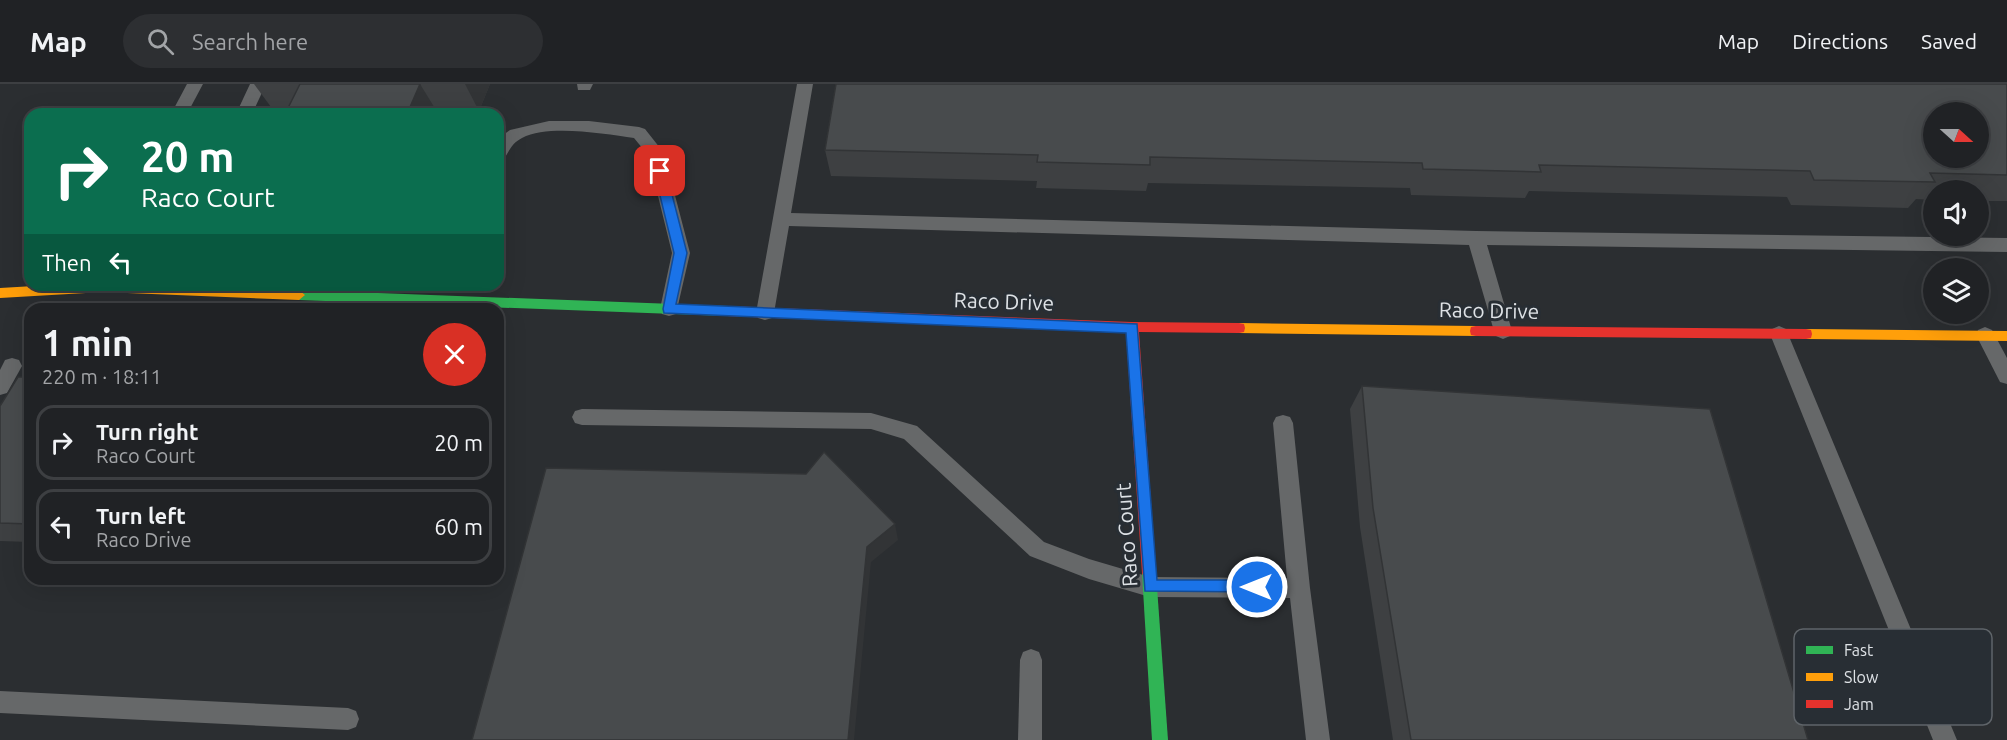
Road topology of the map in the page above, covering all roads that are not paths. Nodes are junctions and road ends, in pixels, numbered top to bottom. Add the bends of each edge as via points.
1 (195, 84) edge
2 (258, 84) edge
3 (805, 84) edge
4 (181, 108) edge
5 (247, 108) edge
6 (504, 144) edge
7 (781, 219) junction
8 (1476, 238) junction
9 (2007, 245) edge
10 (24, 291) edge
11 (351, 291) edge
12 (0, 292) edge
13 (448, 293) edge
14 (483, 303) edge
15 (504, 306) edge
16 (669, 309) junction
17 (765, 313) junction
18 (1132, 327) junction
19 (1503, 331) junction
20 (1779, 334) junction
21 (1985, 335) junction
22 (2007, 336) edge
23 (12, 366) dead end
24 (2007, 376) edge
25 (0, 387) edge
26 (582, 417) dead end
27 (1283, 423) dead end
28 (1150, 586) junction
29 (1299, 588) junction
30 (1900, 629) edge
31 (1031, 660) dead end
32 (0, 702) edge
33 (348, 719) dead end
34 (1939, 725) edge
35 (1030, 740) edge
36 (1160, 740) edge
37 (1318, 740) edge
38 (1945, 740) edge

1 - 4 lane
2 - 5 lane
3 - 7 lane
6 - 16 lane via 537,127 589,127 639,133 656,153 681,253
7 - 8 lane
7 - 17 lane
8 - 9 lane
8 - 19 lane
10 - 12 street, Raco Drive
11 - 13 street, Raco Drive
13 - 14 street, Raco Drive
15 - 16 street, Raco Drive
16 - 17 street, Raco Drive
17 - 18 street, Raco Drive
18 - 19 street, Raco Drive
18 - 28 street, Raco Court
19 - 20 street, Raco Drive
20 - 21 street, Raco Drive
20 - 30 lane
21 - 22 street, Raco Drive
21 - 24 lane
23 - 25 lane
26 - 28 lane via 871,421 910,432 1037,549
27 - 29 lane
28 - 29 lane
28 - 36 street, Raco Court
29 - 37 lane
31 - 35 lane
32 - 33 lane
34 - 38 lane

